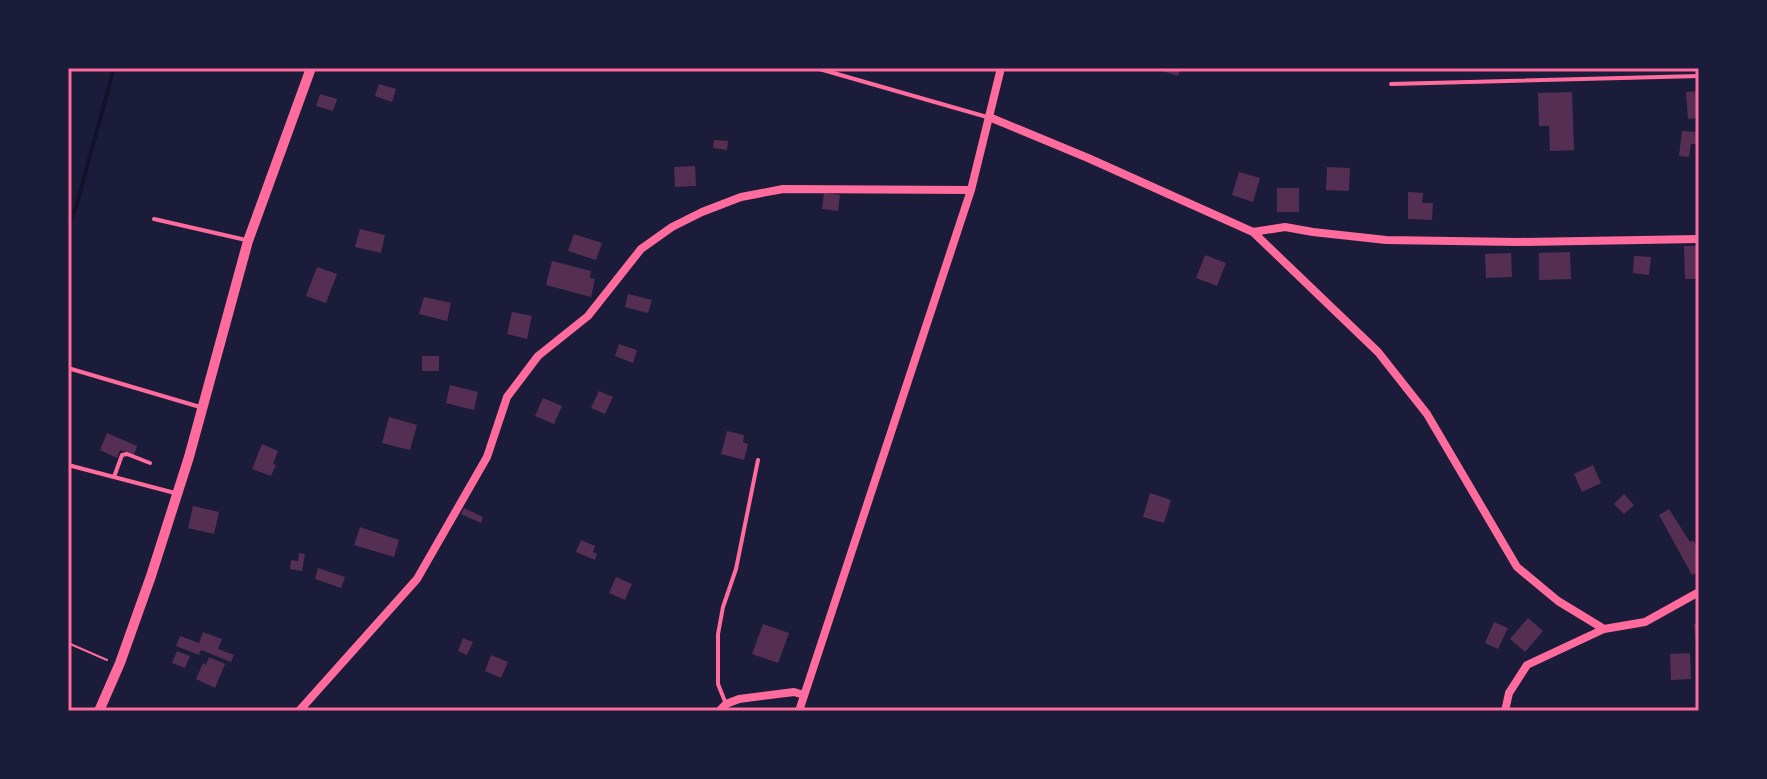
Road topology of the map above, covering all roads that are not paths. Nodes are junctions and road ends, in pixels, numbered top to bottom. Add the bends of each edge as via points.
1 (311, 68) edge
2 (816, 68) edge
3 (1001, 68) edge
4 (1699, 76) edge
5 (1391, 84) dead end
6 (989, 117) junction
7 (971, 190) junction
8 (154, 219) dead end
9 (1253, 232) junction
10 (1699, 239) edge
11 (248, 241) junction
12 (68, 368) edge
13 (202, 407) junction
14 (758, 460) dead end
15 (150, 463) dead end
16 (68, 465) edge
17 (114, 477) junction
18 (178, 494) junction
19 (1699, 592) edge
20 (1604, 629) junction
21 (804, 695) junction
22 (722, 708) edge
23 (99, 711) edge
24 (299, 711) edge
25 (799, 711) edge
26 (1505, 711) edge

1 - 11 street
2 - 6 lane
3 - 6 street
4 - 5 lane
6 - 7 street
6 - 9 street
7 - 21 street
7 - 24 street via 783,189 702,212 641,249 588,316 538,356 507,397 487,457 417,579
8 - 11 lane
9 - 10 street via 1285,227 1386,240
9 - 20 street via 1378,352 1427,414 1517,567
11 - 13 street
12 - 13 lane
13 - 18 street
14 - 22 lane via 718,634
15 - 17 lane via 122,455
16 - 17 lane
17 - 18 lane
18 - 23 street
19 - 20 street via 1645,622
20 - 26 street via 1527,665 1509,693
21 - 22 street via 739,699
21 - 25 street

